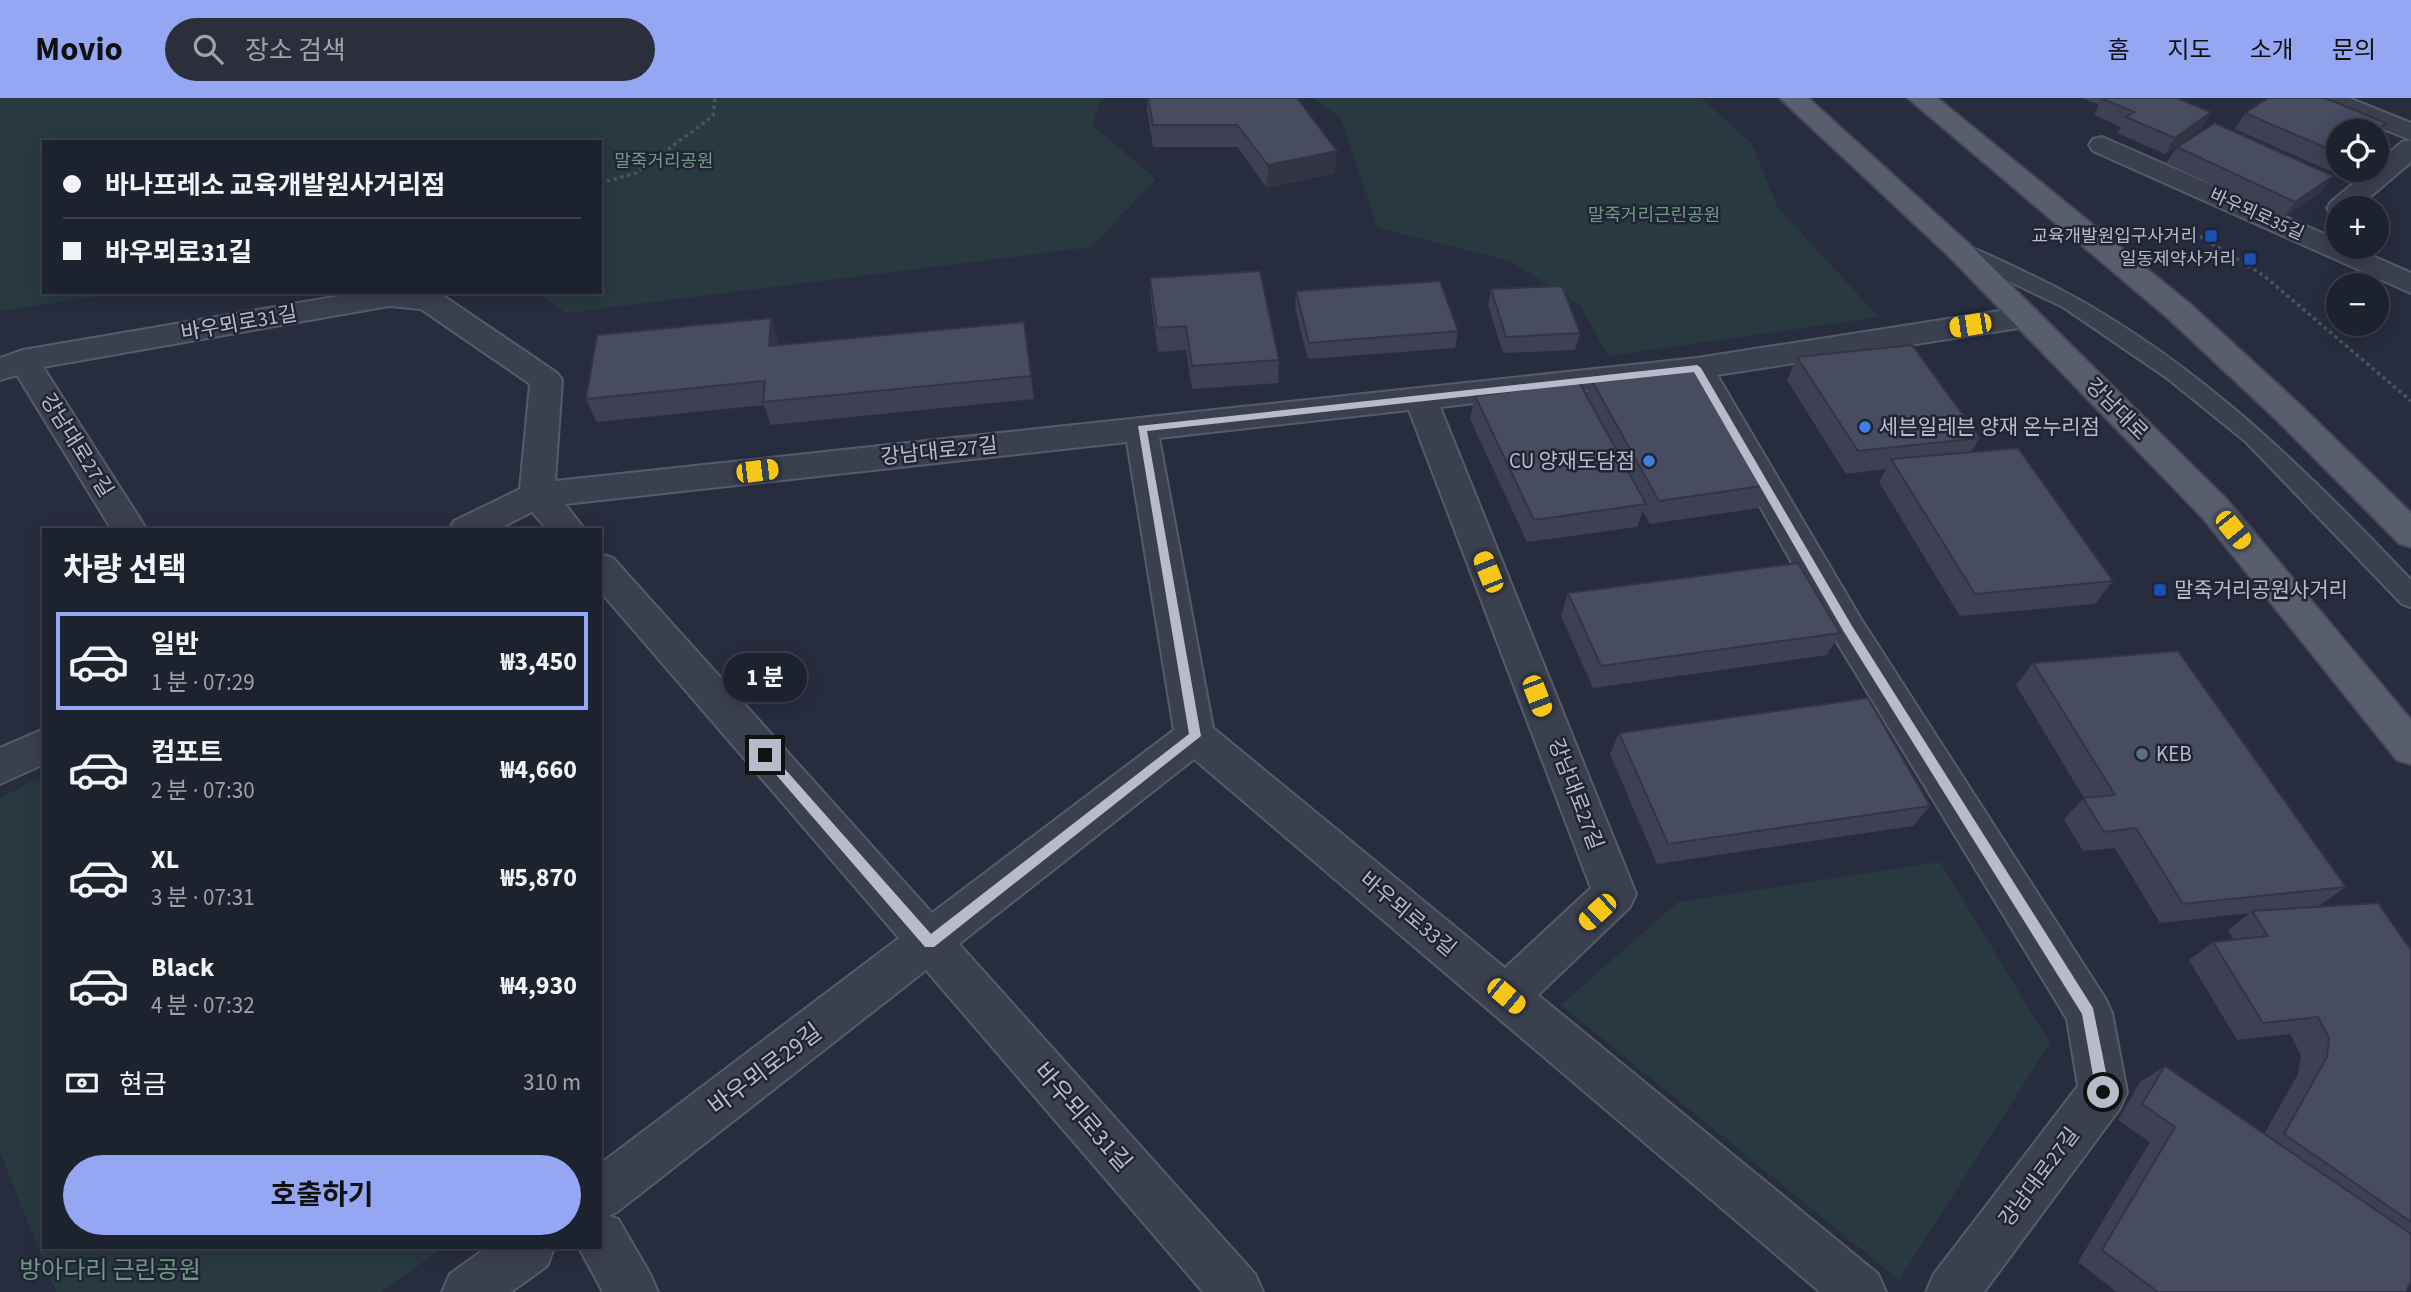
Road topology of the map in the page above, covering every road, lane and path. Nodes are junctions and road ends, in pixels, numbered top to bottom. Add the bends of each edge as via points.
1 (715, 98) edge
2 (1793, 98) edge
3 (1921, 98) edge
4 (2326, 98) edge
5 (2411, 132) edge
6 (2102, 145) dead end
7 (2411, 148) edge
8 (602, 182) edge
9 (2356, 196) edge
10 (2326, 222) edge
11 (2181, 225) dead end
12 (2308, 237) junction
13 (1959, 250) junction
14 (2411, 284) edge
15 (2025, 317) junction
16 (12, 365) edge
17 (1697, 368) junction
18 (1420, 398) junction
19 (2411, 401) edge
20 (1141, 428) junction
21 (537, 495) junction
22 (129, 528) edge
23 (470, 528) edge
24 (566, 528) edge
25 (2411, 534) edge
26 (602, 569) edge
27 (2411, 597) edge
28 (1195, 736) junction
29 (42, 746) edge
30 (2411, 748) edge
31 (0, 767) edge
32 (930, 942) junction
33 (1506, 996) junction
34 (602, 1193) edge
35 (602, 1240) edge
36 (528, 1249) edge
37 (468, 1292) edge
38 (632, 1292) edge
39 (1237, 1292) edge
40 (1860, 1292) edge
41 (1952, 1292) edge

1 - 8 path via 713,116 655,161 636,173
2 - 13 main road, 강남대로
3 - 25 main road via 2179,311
4 - 5 street
6 - 12 street, 바우뫼로35길
7 - 9 street
10 - 12 street
11 - 19 path via 2263,275
12 - 14 street, 바우뫼로35길
13 - 15 main road, 강남대로
13 - 27 lane via 2071,302 2175,373 2254,436
15 - 17 street, 강남대로27길
15 - 30 main road, 강남대로 via 2216,509
16 - 21 street, 바우뫼로31길 via 390,297 428,300 545,380
16 - 22 street, 강남대로27길
17 - 18 street, 강남대로27길
17 - 41 street, 강남대로27길 via 1848,629 2089,1013 2103,1092
18 - 20 street, 강남대로27길
18 - 33 street, 강남대로27길 via 1615,894
20 - 21 street, 강남대로27길
20 - 28 street
21 - 23 street, 강남대로27길
21 - 24 street
26 - 32 street, 바우뫼로31길
28 - 32 street
28 - 33 street, 바우뫼로33길
29 - 31 street
32 - 34 street, 바우뫼로29길
32 - 39 street, 바우뫼로31길
33 - 40 street, 바우뫼로33길
35 - 38 street
36 - 37 street

